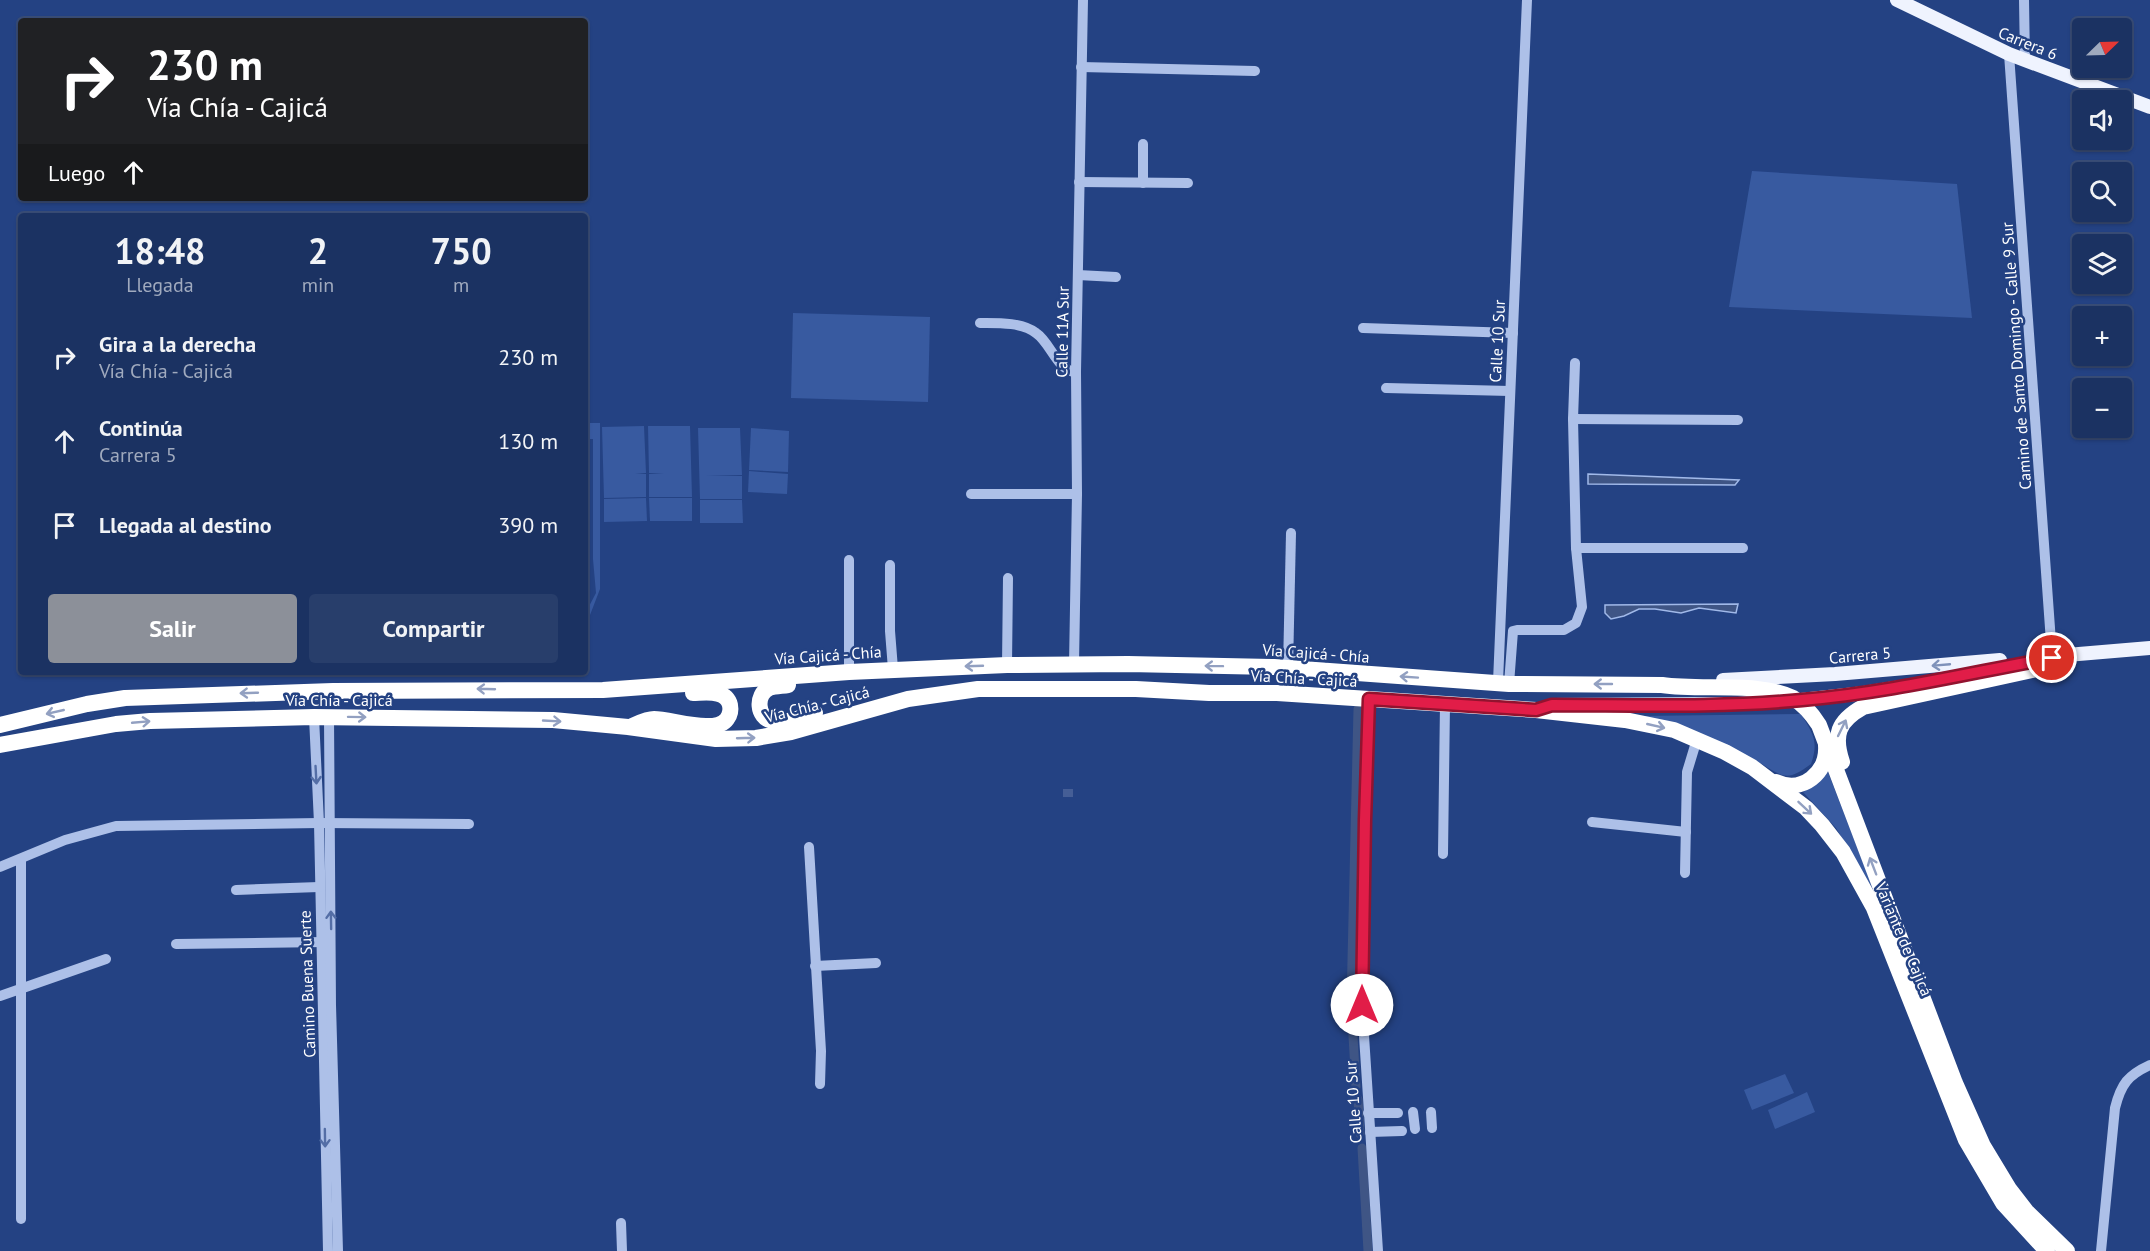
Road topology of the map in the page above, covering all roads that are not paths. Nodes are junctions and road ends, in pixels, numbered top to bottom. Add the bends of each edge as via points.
1 (1083, 0) edge
2 (1527, 0) edge
3 (1896, 0) edge
4 (2024, 0) edge
5 (2009, 54) junction
6 (2025, 61) junction
7 (1081, 67) junction
8 (1255, 71) dead end
9 (2150, 107) edge
10 (1143, 144) dead end
11 (1079, 182) junction
12 (1143, 183) junction
13 (1188, 183) dead end
14 (1078, 275) junction
15 (1116, 277) dead end
16 (980, 323) dead end
17 (1363, 328) dead end
18 (1513, 333) junction
19 (1575, 363) dead end
20 (1076, 372) junction
21 (1386, 388) dead end
22 (1510, 391) junction
23 (1573, 419) junction
24 (1738, 420) dead end
25 (971, 494) dead end
26 (1077, 494) junction
27 (1291, 532) dead end
28 (1576, 548) junction
29 (1743, 548) dead end
30 (849, 560) dead end
31 (890, 565) dead end
32 (1008, 578) dead end
33 (2150, 648) edge
34 (2055, 656) junction
35 (1074, 664) junction
36 (1007, 665) junction
37 (1288, 668) junction
38 (893, 669) junction
39 (843, 672) junction
40 (1503, 683) junction
41 (1662, 685) junction
42 (529, 691) junction
43 (1369, 699) junction
44 (1445, 704) junction
45 (873, 709) junction
46 (1536, 710) junction
47 (322, 717) junction
48 (0, 725) edge
49 (628, 727) junction
50 (1697, 739) junction
51 (1825, 740) junction
52 (2, 746) edge
53 (1770, 779) junction
54 (1592, 822) dead end
55 (324, 823) junction
56 (469, 824) dead end
57 (1857, 824) junction
58 (1686, 832) junction
59 (809, 847) dead end
60 (1443, 854) dead end
61 (21, 859) junction
62 (0, 867) edge
63 (1685, 873) dead end
64 (319, 887) junction
65 (236, 890) dead end
66 (326, 941) junction
67 (176, 944) dead end
68 (106, 959) dead end
69 (876, 963) dead end
70 (815, 966) junction
71 (22, 987) junction
72 (0, 996) edge
73 (2150, 1065) edge
74 (820, 1084) dead end
75 (329, 1105) junction
76 (1431, 1112) dead end
77 (1368, 1113) junction
78 (1413, 1113) dead end
79 (1432, 1128) dead end
80 (1415, 1129) dead end
81 (1370, 1132) junction
82 (21, 1219) dead end
83 (621, 1223) dead end
84 (328, 1251) edge
85 (338, 1251) edge
86 (622, 1251) edge
87 (1378, 1251) edge
88 (2048, 1251) edge
89 (2067, 1251) edge
90 (2101, 1251) edge

1 - 7 street, Calle 11A Sur
2 - 18 street, Calle 10 Sur
3 - 5 main road, Carrera 6
4 - 6 street
5 - 6 main road, Carrera 6
5 - 34 street, Camino de Santo Domingo - Calle 9 Sur
6 - 9 main road, Carrera 6
7 - 8 street
7 - 11 street, Calle 11A Sur
10 - 12 street
11 - 12 street
11 - 14 street, Calle 11A Sur
12 - 13 street
14 - 15 street
14 - 20 street, Calle 11A Sur
16 - 20 street via 1008,324 1034,331 1065,369
17 - 18 street
18 - 22 street, Calle 10 Sur
19 - 23 street
20 - 26 street, Calle 11A Sur
21 - 22 street
22 - 40 street, Calle 10 Sur
23 - 24 street
23 - 28 street
25 - 26 street
26 - 35 street, Calle 11A Sur
27 - 37 street
28 - 29 street
28 - 40 street via 1582,607 1576,623 1564,630 1514,632
30 - 39 street
31 - 38 street
32 - 36 street
33 - 34 main road, Carrera 5
34 -> 41 main road, Carrera 5 via 1750,680 1684,680
34 - 46 main road, Carrera 5 via 1905,687 1801,700 1552,705
57 -> 34 highway via 1854,796 1837,748 1841,725 1849,715 1863,707 2037,669
35 - 36 highway, Vía Cajicá - Chía
37 -> 35 highway, Vía Cajicá - Chía
36 -> 38 highway, Vía Cajicá - Chía
40 -> 37 highway, Vía Cajicá - Chía
38 - 39 highway, Vía Cajicá - Chía
39 - 42 highway, Vía Cajicá - Chía via 603,690
39 - 45 highway via 826,681 768,688 759,700 760,709 771,721 783,722 852,704
41 -> 40 highway, Vía Cajicá - Chía
41 - 51 highway, Variante de Cajicá via 1781,693 1810,711
42 -> 48 highway, Vía Cajicá - Chía via 333,691 125,698
42 - 49 highway via 545,700 720,693 730,706 730,714 719,726 652,719
43 - 44 highway, Vía Chía - Cajicá
43 - 45 highway, Vía Chía - Cajicá via 1136,688 978,689 908,699
43 - 77 street, Calle 10 Sur via 1362,1005
44 - 46 highway, Vía Chía - Cajicá
44 - 60 street
49 -> 45 highway, Vía Chía - Cajicá via 716,739 756,738
46 -> 50 highway, Variante de Cajicá via 1625,720
47 -> 49 highway, Vía Chía - Cajicá via 553,720
52 -> 47 highway, Vía Chía - Cajicá via 116,724
47 - 55 street, Camino Buena Suerte
50 - 53 highway, Variante de Cajicá
50 - 58 street via 1687,772
51 - 53 highway via 1826,755 1811,780 1783,785
51 - 57 highway, Variante de Cajicá
53 -> 88 highway, Variante de Cajicá via 1822,825 1862,883 1966,1140 2003,1203
54 - 58 street
55 - 56 street
55 - 61 street via 116,826 65,840
55 - 64 street, Camino Buena Suerte
66 -> 55 street, Camino Buena Suerte
89 -> 57 highway, Variante de Cajicá via 2026,1211 1983,1146 1954,1083
58 - 63 street
59 - 70 street
61 - 62 street
61 - 71 street
64 - 65 street
64 - 66 street, Camino Buena Suerte
66 - 67 street
66 - 75 street, Camino Buena Suerte
68 - 71 street
69 - 70 street
70 - 74 street
71 - 72 street
71 - 82 street
73 - 90 street via 2130,1077 2115,1108
75 -> 84 street, Camino Buena Suerte
75 - 85 street, Camino Buena Suerte
76 - 79 street
77 - 81 street, Calle 10 Sur
77 - 81 street via 1394,1112 1397,1131
78 - 80 street
81 - 87 street, Calle 10 Sur
83 - 86 street

